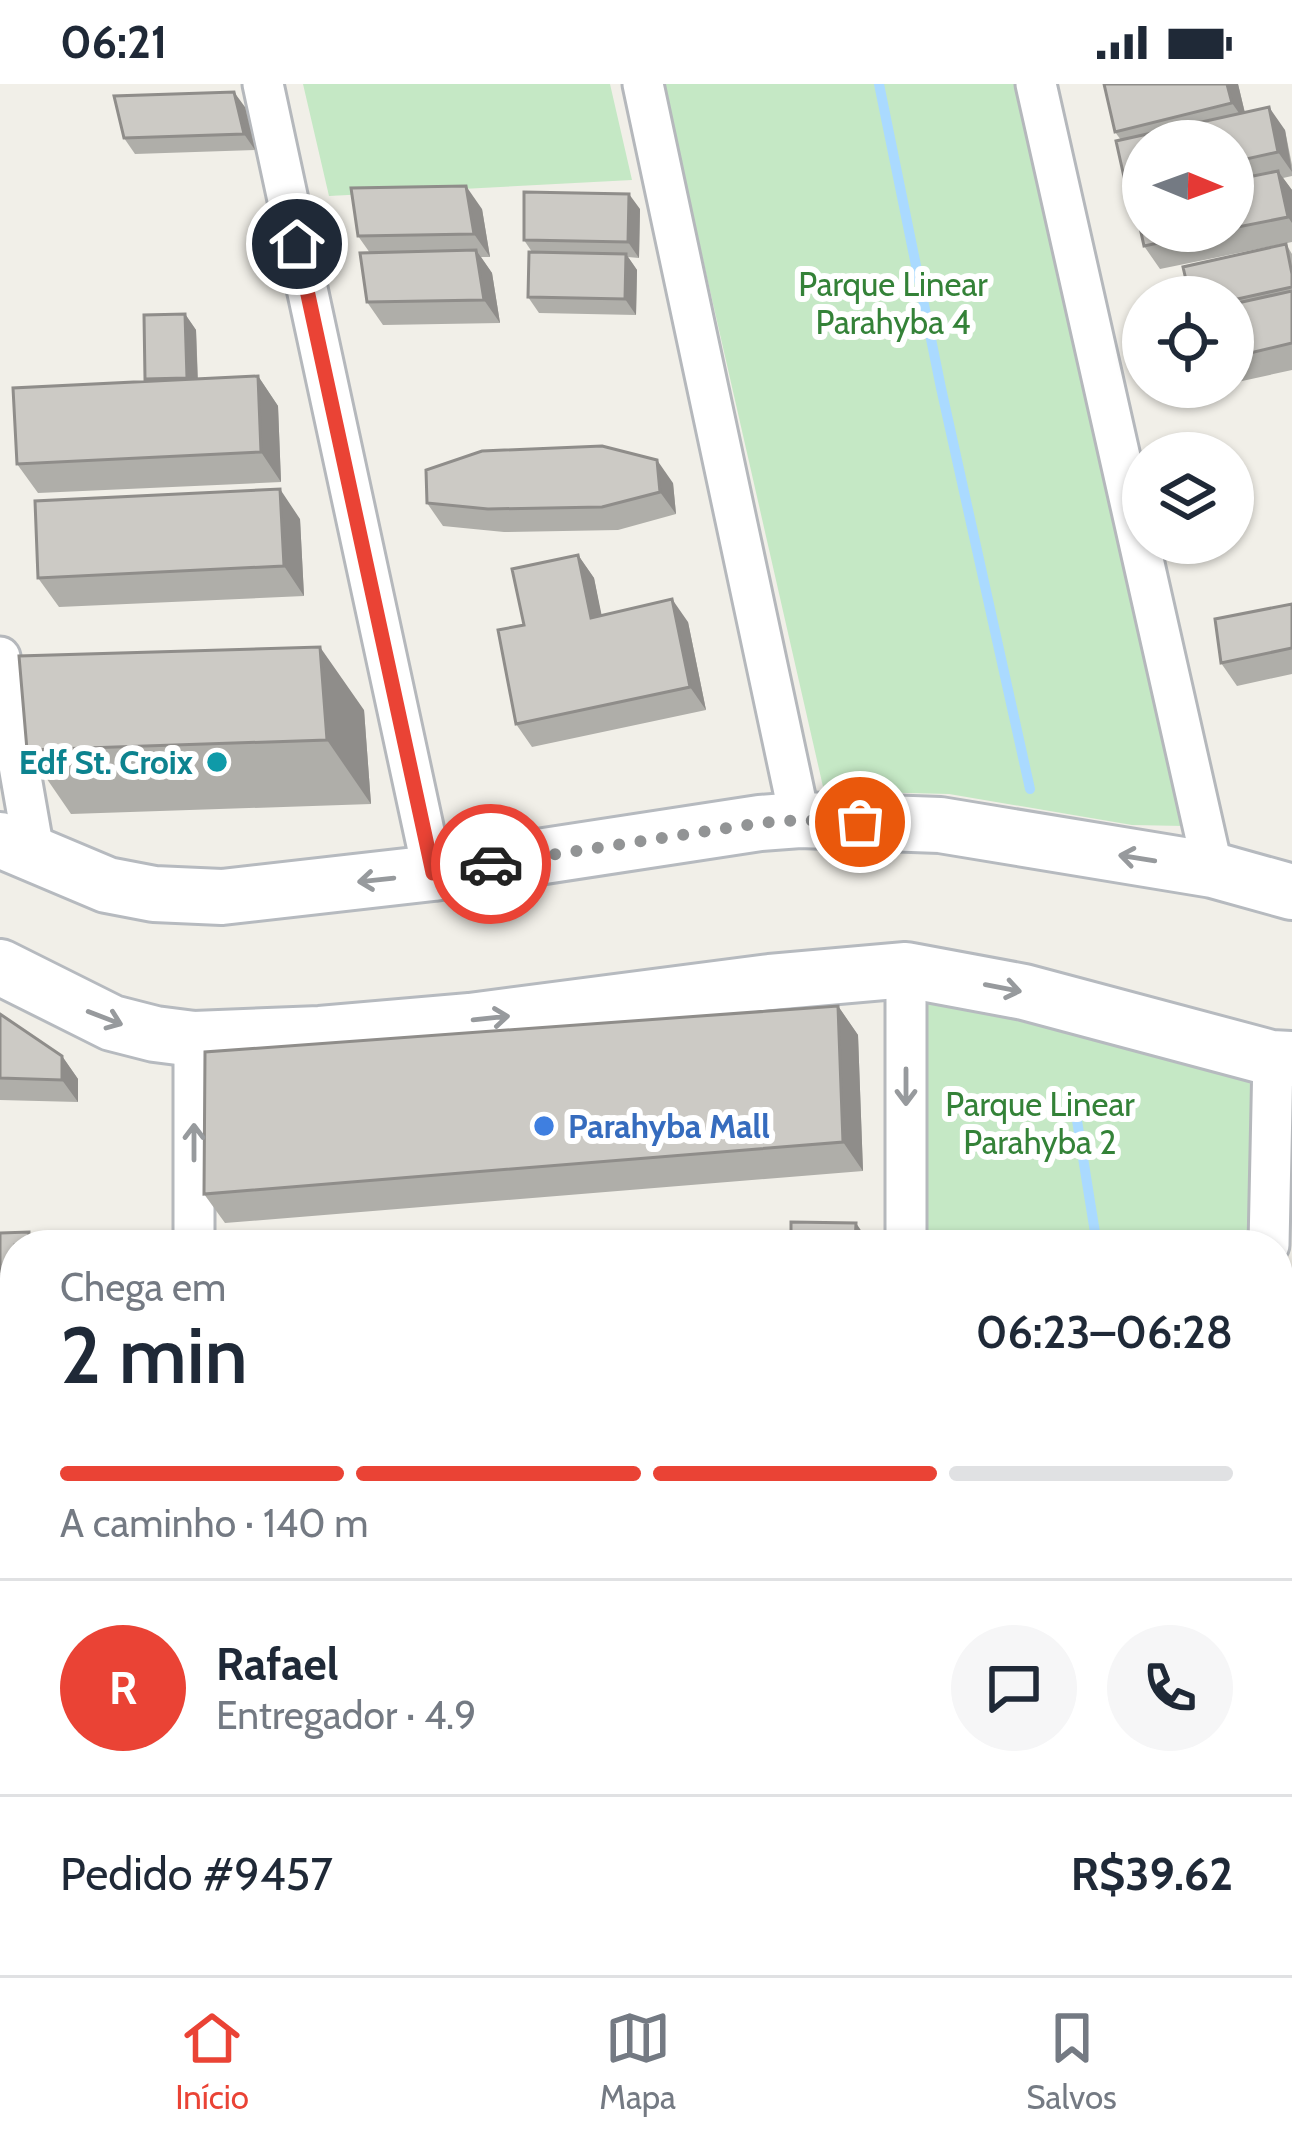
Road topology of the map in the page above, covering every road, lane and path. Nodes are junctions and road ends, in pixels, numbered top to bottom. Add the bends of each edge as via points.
1 (263, 84) edge
2 (643, 84) edge
3 (1036, 84) edge
4 (0, 657) edge
5 (800, 820) junction
6 (18, 848) edge
7 (1213, 870) junction
8 (433, 873) junction
9 (1292, 892) edge
10 (0, 967) edge
11 (906, 970) junction
12 (194, 1039) junction
13 (1282, 1058) edge
14 (194, 1230) edge
15 (907, 1230) edge
16 (1270, 1230) edge

1 - 8 street
2 - 5 street
3 - 7 street
4 - 6 street
7 -> 5 main road via 940,825
5 - 8 main road
8 -> 6 main road via 222,897 154,894 107,885
7 - 9 main road
10 -> 12 main road via 112,1023
12 -> 11 main road via 470,1021
11 -> 13 main road
11 -> 15 street
14 -> 12 street
13 - 16 street

